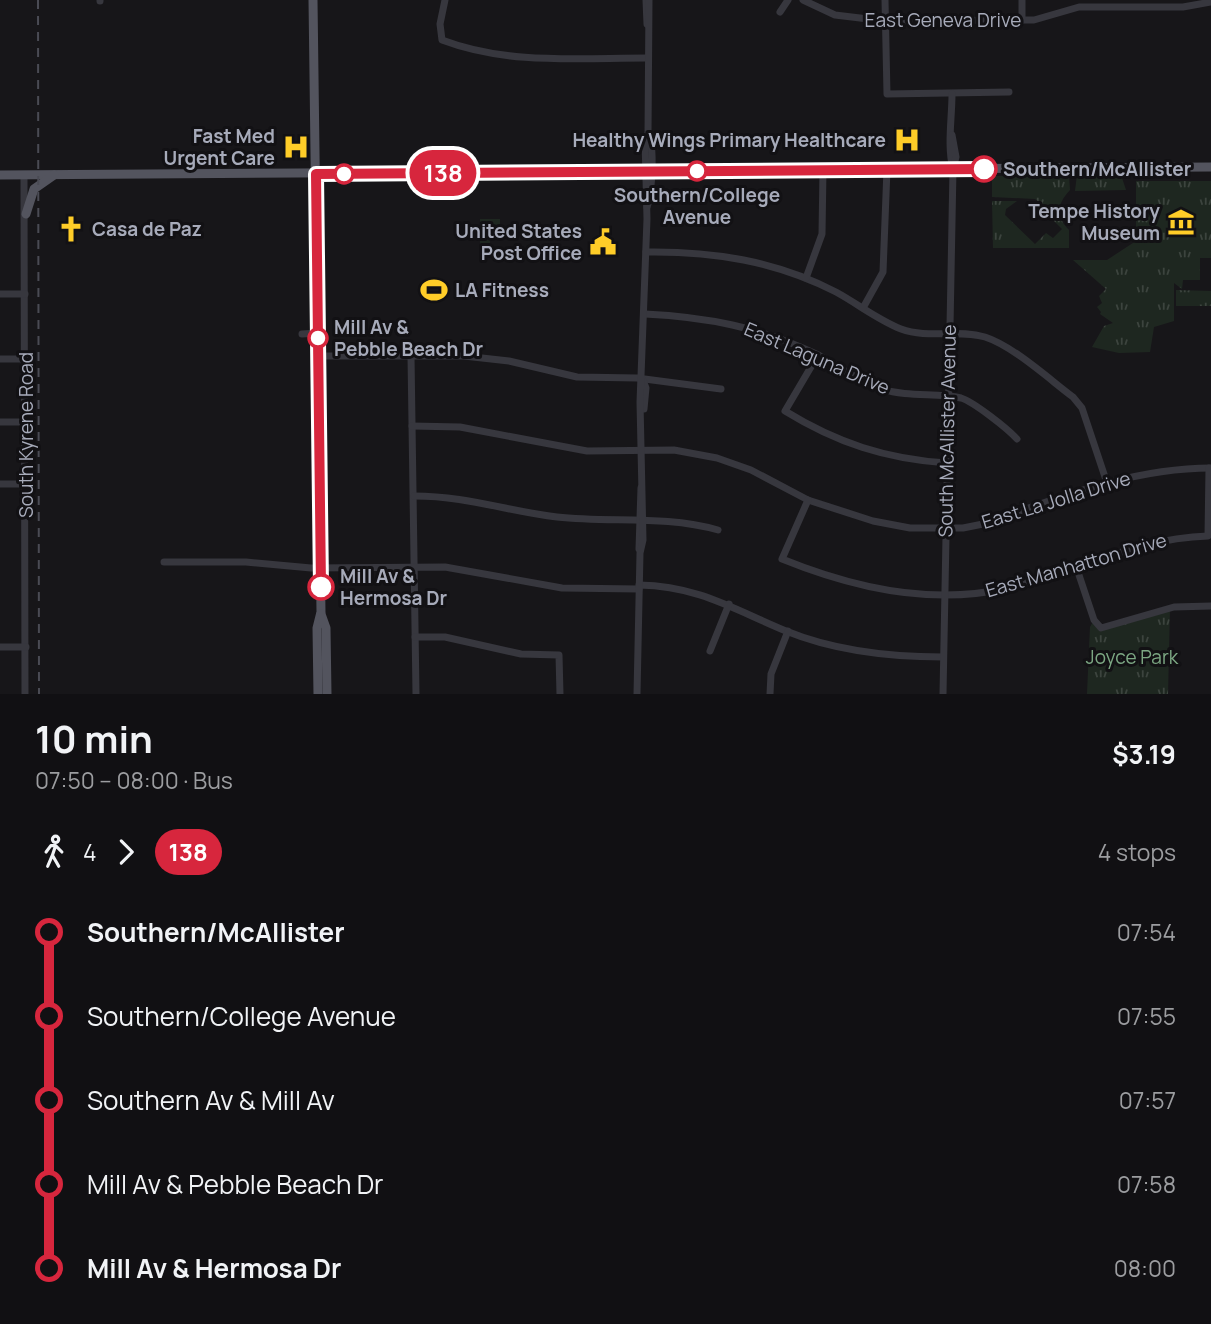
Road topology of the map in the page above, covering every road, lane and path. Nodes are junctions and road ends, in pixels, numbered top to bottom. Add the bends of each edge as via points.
1 (313, 0) edge
2 (445, 0) edge
3 (648, 0) edge
4 (788, 0) edge
5 (803, 0) edge
6 (885, 0) edge
7 (1022, 0) edge
8 (1211, 2) edge
9 (1184, 3) edge
10 (780, 12) dead end
11 (1022, 20) junction
12 (885, 21) junction
13 (647, 58) junction
14 (1009, 92) dead end
15 (952, 94) junction
16 (1211, 167) edge
17 (887, 169) junction
18 (953, 169) junction
19 (823, 170) junction
20 (648, 171) junction
21 (316, 174) junction
22 (0, 175) edge
23 (24, 175) junction
24 (54, 175) junction
25 (26, 214) junction
26 (646, 252) junction
27 (806, 278) junction
28 (0, 294) edge
29 (25, 294) junction
30 (863, 307) junction
31 (645, 314) junction
32 (318, 333) junction
33 (302, 334) dead end
34 (949, 334) junction
35 (817, 355) junction
36 (318, 356) junction
37 (411, 356) junction
38 (0, 359) edge
39 (25, 359) junction
40 (643, 380) junction
41 (721, 389) dead end
42 (947, 398) junction
43 (0, 422) edge
44 (26, 422) junction
45 (412, 426) junction
46 (1017, 439) dead end
47 (642, 450) junction
48 (947, 463) junction
49 (1210, 468) edge
50 (1107, 483) junction
51 (0, 484) edge
52 (26, 484) junction
53 (414, 496) junction
54 (808, 500) junction
55 (641, 519) junction
56 (945, 528) junction
57 (718, 530) dead end
58 (164, 562) dead end
59 (1076, 566) junction
60 (414, 567) junction
61 (320, 568) junction
62 (639, 587) junction
63 (944, 593) junction
64 (729, 604) junction
65 (1211, 606) edge
66 (321, 614) junction
67 (788, 631) junction
68 (415, 638) junction
69 (0, 646) edge
70 (26, 646) junction
71 (710, 651) dead end
72 (943, 657) junction
73 (26, 694) edge
74 (318, 694) edge
75 (327, 694) edge
76 (416, 694) edge
77 (559, 694) edge
78 (637, 694) edge
79 (770, 694) edge
80 (943, 694) edge

1 - 21 main road
2 - 13 street via 442,40 464,48 514,58
3 - 13 street
4 - 10 street
5 - 12 street, East Geneva Drive via 835,15
6 - 12 street
7 - 11 street
8 - 9 street, East Geneva Drive
9 - 11 street, East Geneva Drive via 1079,7
11 - 12 street, East Geneva Drive
12 - 15 street via 887,94
13 - 20 street
14 - 15 street
15 - 18 street, South McAllister Avenue
16 - 18 main road
17 - 18 main road
17 - 19 main road
17 - 30 street via 883,272
18 - 34 street, South McAllister Avenue
19 - 20 main road
19 - 27 street via 822,234
20 - 21 main road
20 - 26 street
21 - 24 main road
21 - 32 main road
22 - 23 main road
23 - 24 main road
23 - 25 street, South Kyrene Road
24 - 25 main road via 34,189
25 - 29 street, South Kyrene Road
26 - 27 street via 703,252 773,266
26 - 31 street
27 - 30 street
28 - 29 street
29 - 39 street, South Kyrene Road
30 - 34 street via 903,329
31 - 35 street, East Laguna Drive via 736,324
31 - 40 street
32 - 33 street
32 - 36 main road
34 - 42 street, South McAllister Avenue
34 - 50 street via 998,343 1073,397 1082,408
35 - 42 street, East Laguna Drive via 882,389
35 - 48 street via 785,411 840,442 871,453
36 - 37 street
36 - 61 main road
37 - 40 street via 474,357 578,377
37 - 45 street
38 - 39 street
39 - 44 street, South Kyrene Road
40 - 41 street
40 - 47 street
42 - 46 street, East Laguna Drive via 962,398
42 - 48 street, South McAllister Avenue
43 - 44 street
44 - 52 street, South Kyrene Road
45 - 47 street, East La Jolla Drive via 460,427 587,451
45 - 53 street
47 - 54 street, East La Jolla Drive via 717,458
47 - 55 street
48 - 56 street, South McAllister Avenue
49 - 50 street, East La Jolla Drive via 1154,471
49 - 59 street, East Manhatton Drive via 1208,536 1146,543
50 - 56 street, East La Jolla Drive via 983,524
51 - 52 street
52 - 70 street, South Kyrene Road
53 - 55 street via 471,499 555,517
53 - 60 street
54 - 56 street, East La Jolla Drive via 873,521
54 - 63 street, East Manhatton Drive via 782,559 864,587
55 - 57 street
55 - 62 street
56 - 63 street, South McAllister Avenue
58 - 61 street
59 - 63 street, East Manhatton Drive via 1006,588
59 - 65 street via 1094,620 1101,628 1174,607
60 - 61 street
60 - 62 street via 454,568 562,588
60 - 68 street
61 - 66 main road
62 - 64 street via 678,587
62 - 78 street
63 - 72 street, South McAllister Avenue
64 - 67 street
64 - 71 street
66 - 74 main road
66 - 75 main road via 326,628
67 - 72 street via 844,648
67 - 79 street via 771,674
68 - 76 street
68 - 77 street via 445,637 521,654 559,655
69 - 70 street
70 - 73 street, South Kyrene Road
72 - 80 street, South McAllister Avenue

